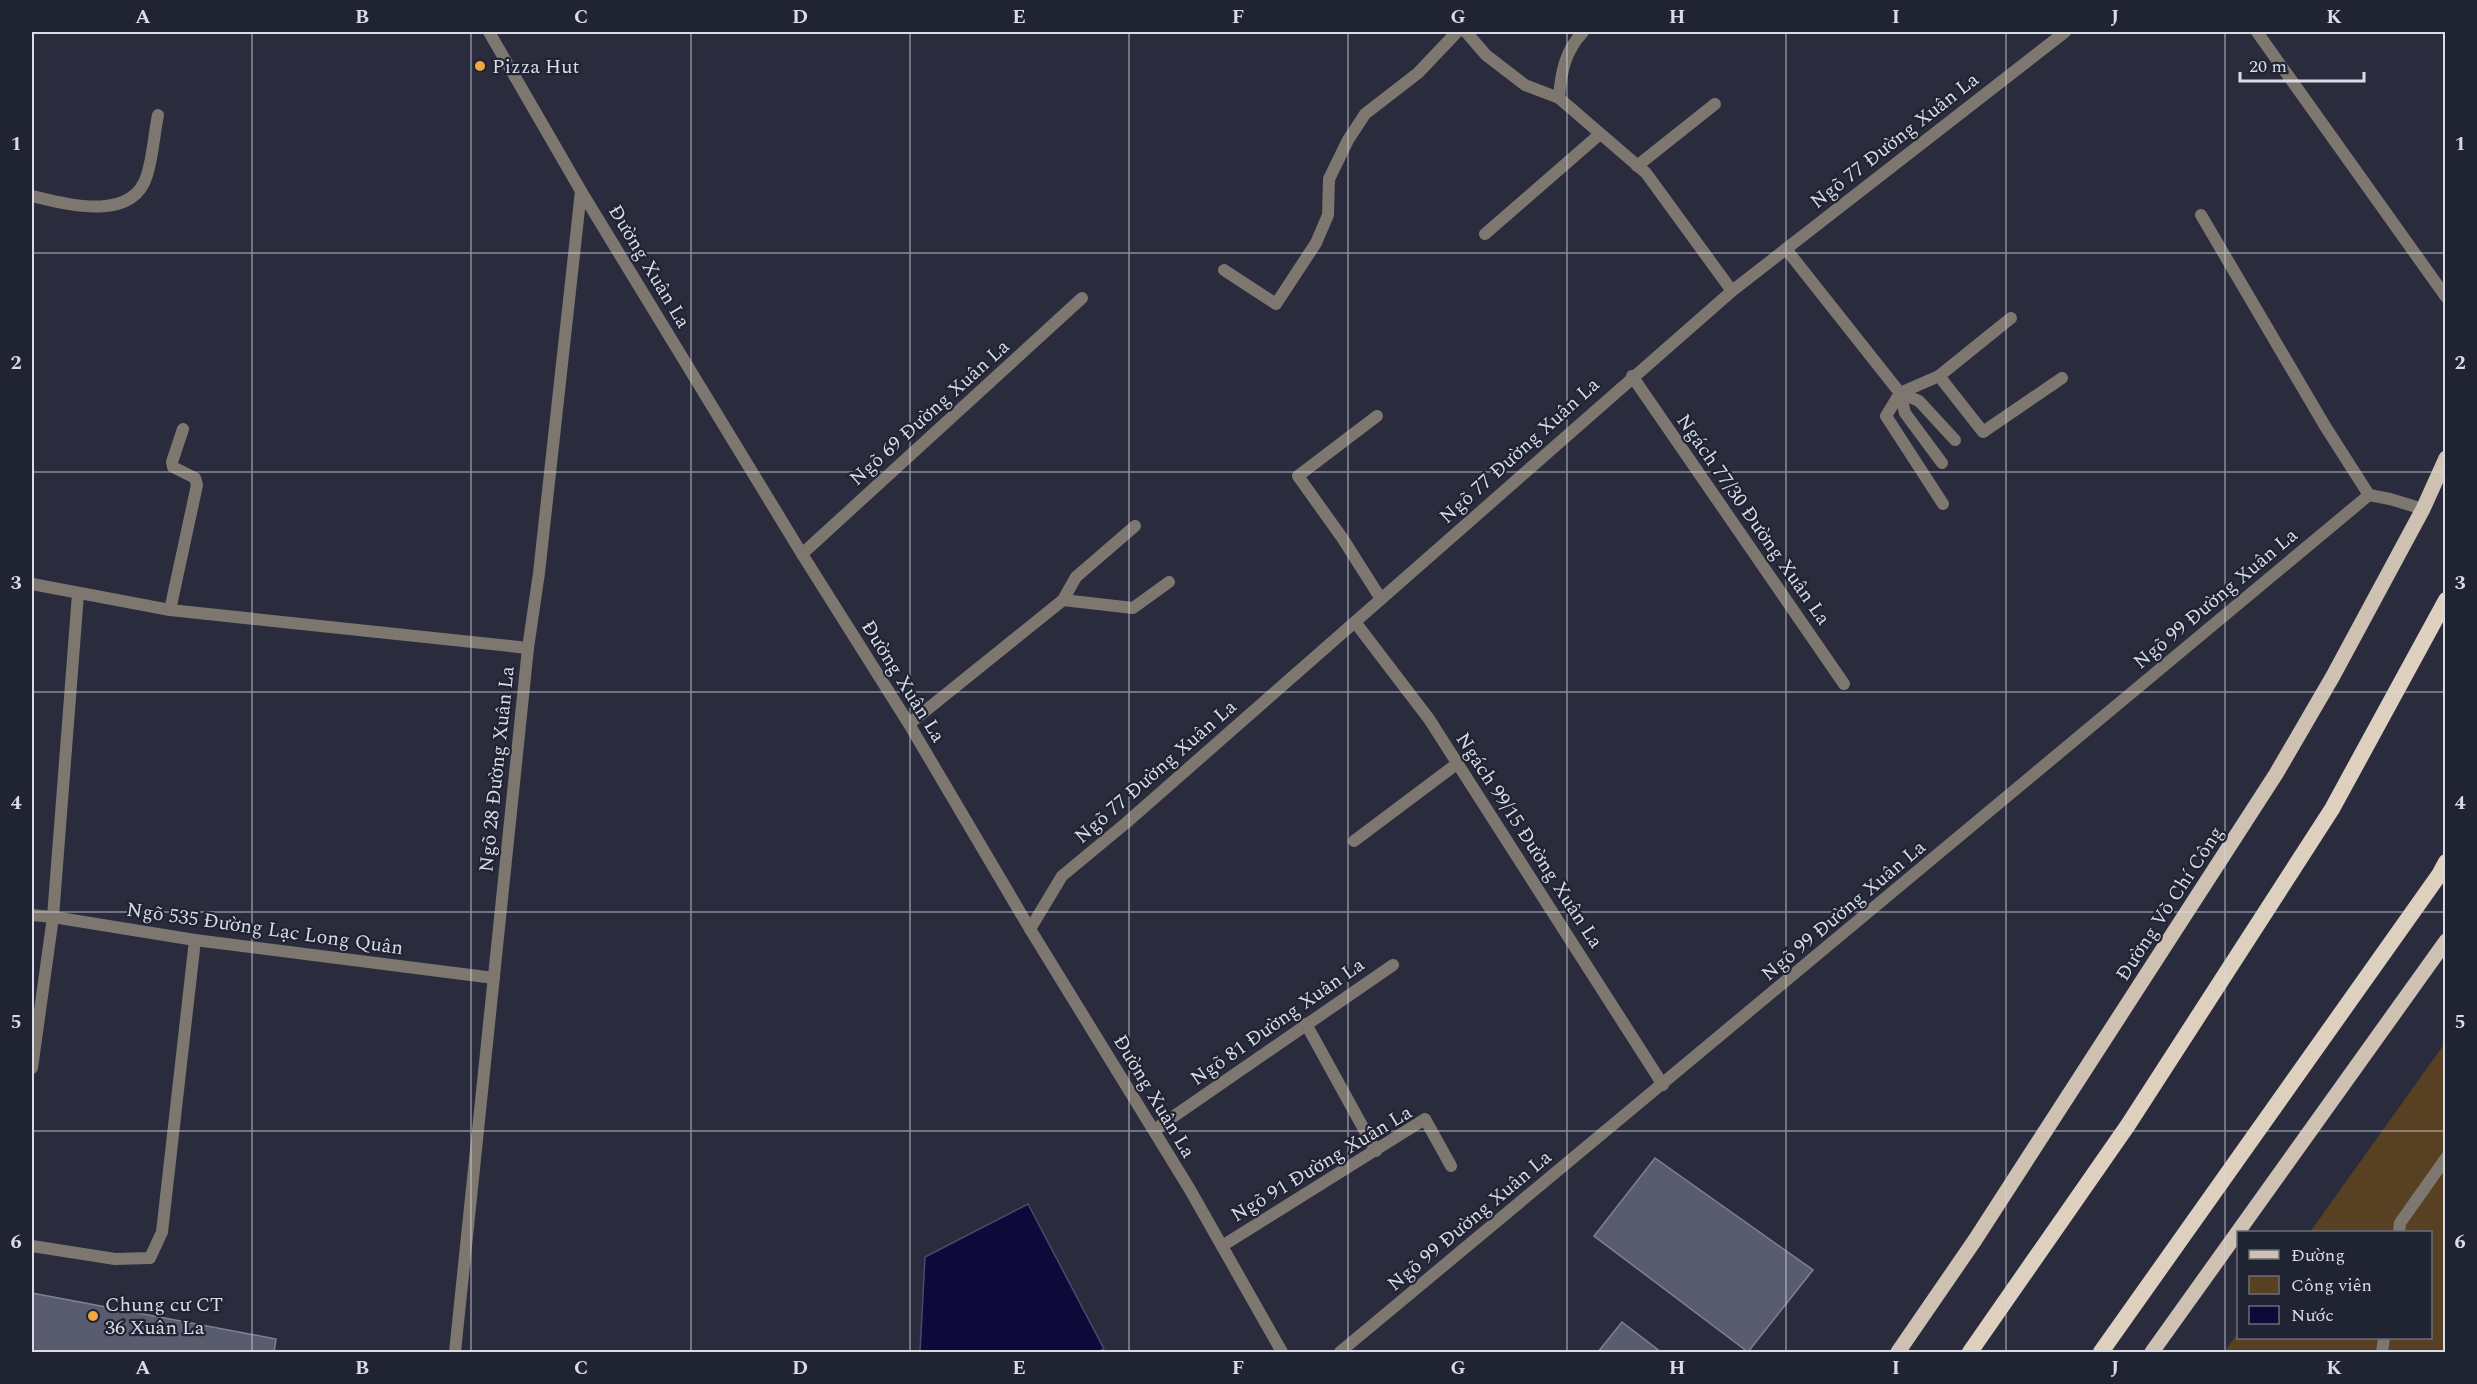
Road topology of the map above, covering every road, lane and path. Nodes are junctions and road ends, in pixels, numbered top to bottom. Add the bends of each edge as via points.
1 (489, 32) edge
2 (1457, 32) edge
3 (1466, 32) edge
4 (1583, 32) edge
5 (2065, 32) edge
6 (2257, 32) edge
7 (1559, 98) junction
8 (1715, 104) dead end
9 (158, 115) dead end
10 (1600, 134) junction
11 (1637, 166) junction
12 (581, 191) junction
13 (32, 196) edge
14 (2201, 215) dead end
15 (1485, 234) dead end
16 (1786, 249) junction
17 (1224, 270) dead end
18 (1732, 291) junction
19 (2445, 297) edge
20 (1082, 298) dead end
21 (2011, 318) dead end
22 (1632, 376) junction
23 (1939, 376) junction
24 (2062, 378) dead end
25 (1900, 393) junction
26 (1377, 416) dead end
27 (183, 429) dead end
28 (1955, 440) dead end
29 (2445, 458) edge
30 (1942, 464) dead end
31 (2369, 495) junction
32 (1943, 504) dead end
33 (2423, 509) junction
34 (1135, 526) dead end
35 (802, 554) junction
36 (1169, 582) dead end
37 (32, 584) edge
38 (78, 594) junction
39 (1381, 599) junction
40 (1063, 600) junction
41 (2445, 600) edge
42 (170, 610) junction
43 (1355, 622) junction
44 (528, 648) junction
45 (1844, 684) dead end
46 (909, 724) junction
47 (1458, 763) junction
48 (1354, 841) dead end
49 (2445, 862) edge
50 (32, 915) edge
51 (53, 917) junction
52 (1030, 929) junction
53 (195, 940) junction
54 (2445, 941) edge
55 (2445, 954) edge
56 (2430, 963) junction
57 (1393, 964) dead end
58 (494, 978) junction
59 (1306, 1024) junction
60 (32, 1068) edge
61 (1663, 1085) junction
62 (1154, 1130) junction
63 (1376, 1151) junction
64 (2445, 1158) edge
65 (1452, 1166) dead end
66 (2239, 1231) edge
67 (2399, 1231) edge
68 (2237, 1234) edge
69 (32, 1246) edge
70 (1222, 1246) junction
71 (455, 1353) edge
72 (1282, 1353) edge
73 (1340, 1353) edge
74 (1898, 1353) edge
75 (1970, 1353) edge
76 (2101, 1353) edge
77 (2152, 1353) edge

1 - 12 street, Đường Xuân La
2 - 17 street via 1418,73 1359,122 1329,179 1328,214 1316,243 1276,304
3 - 7 street via 1486,55 1525,85
4 - 7 street via 1561,70
5 - 16 street, Ngõ 77 Đường Xuân La
6 - 19 street
7 - 10 street
8 - 11 street
9 - 13 street via 147,176 132,195 113,206 97,207
10 - 11 street
10 - 15 street
11 - 18 street
12 - 35 street, Đường Xuân La
12 - 44 street, Ngõ 28 Đường Xuân La
14 - 31 street
16 - 18 street, Ngõ 77 Đường Xuân La
16 - 25 street
18 - 22 street, Ngõ 77 Đường Xuân La
20 - 35 street, Ngõ 69 Đường Xuân La
21 - 23 street
22 - 39 street, Ngõ 77 Đường Xuân La
22 - 45 street, Ngách 77/30 Đường Xuân La
23 - 24 street via 1983,432
23 - 25 street
25 - 28 street via 1919,401
25 - 30 street via 1905,413
25 - 32 street via 1886,416
26 - 39 street via 1298,476
27 - 42 street via 173,467 195,478 197,485
29 - 33 main road, Đường Võ Chí Công
31 - 33 street
31 - 61 street, Ngõ 99 Đường Xuân La
33 - 74 main road, Đường Võ Chí Công via 2270,784 2001,1201
34 - 40 street via 1076,577
35 - 46 street, Đường Xuân La
36 - 40 street via 1133,608
37 - 38 street
38 - 42 street
38 - 51 street
39 - 43 street, Ngõ 77 Đường Xuân La
40 - 46 street
41 - 75 highway via 2320,829 2128,1125
42 - 44 street
43 - 47 street, Ngách 99/15 Đường Xuân La
43 - 52 street, Ngõ 77 Đường Xuân La via 1062,876
44 - 58 street, Ngõ 28 Đường Xuân La
46 - 52 street, Đường Xuân La
47 - 48 street
47 - 61 street, Ngách 99/15 Đường Xuân La
49 - 76 highway
50 - 51 street, Ngõ 535 Đường Lạc Long Quân
51 - 53 street, Ngõ 535 Đường Lạc Long Quân
51 - 60 street
52 - 62 street, Đường Xuân La
53 - 58 street, Ngõ 535 Đường Lạc Long Quân
53 - 69 street via 162,1232 150,1258 116,1259
54 - 56 main road
55 - 56 main road
56 - 66 main road
57 - 59 street, Ngõ 81 Đường Xuân La
58 - 71 street, Ngõ 28 Đường Xuân La
59 - 62 street, Ngõ 81 Đường Xuân La
59 - 63 street
61 - 73 street, Ngõ 99 Đường Xuân La
62 - 70 street, Đường Xuân La
63 - 65 street, Ngõ 91 Đường Xuân La via 1425,1119
63 - 70 street, Ngõ 91 Đường Xuân La
64 - 67 street via 2400,1223
68 - 77 main road
70 - 72 street, Đường Xuân La

